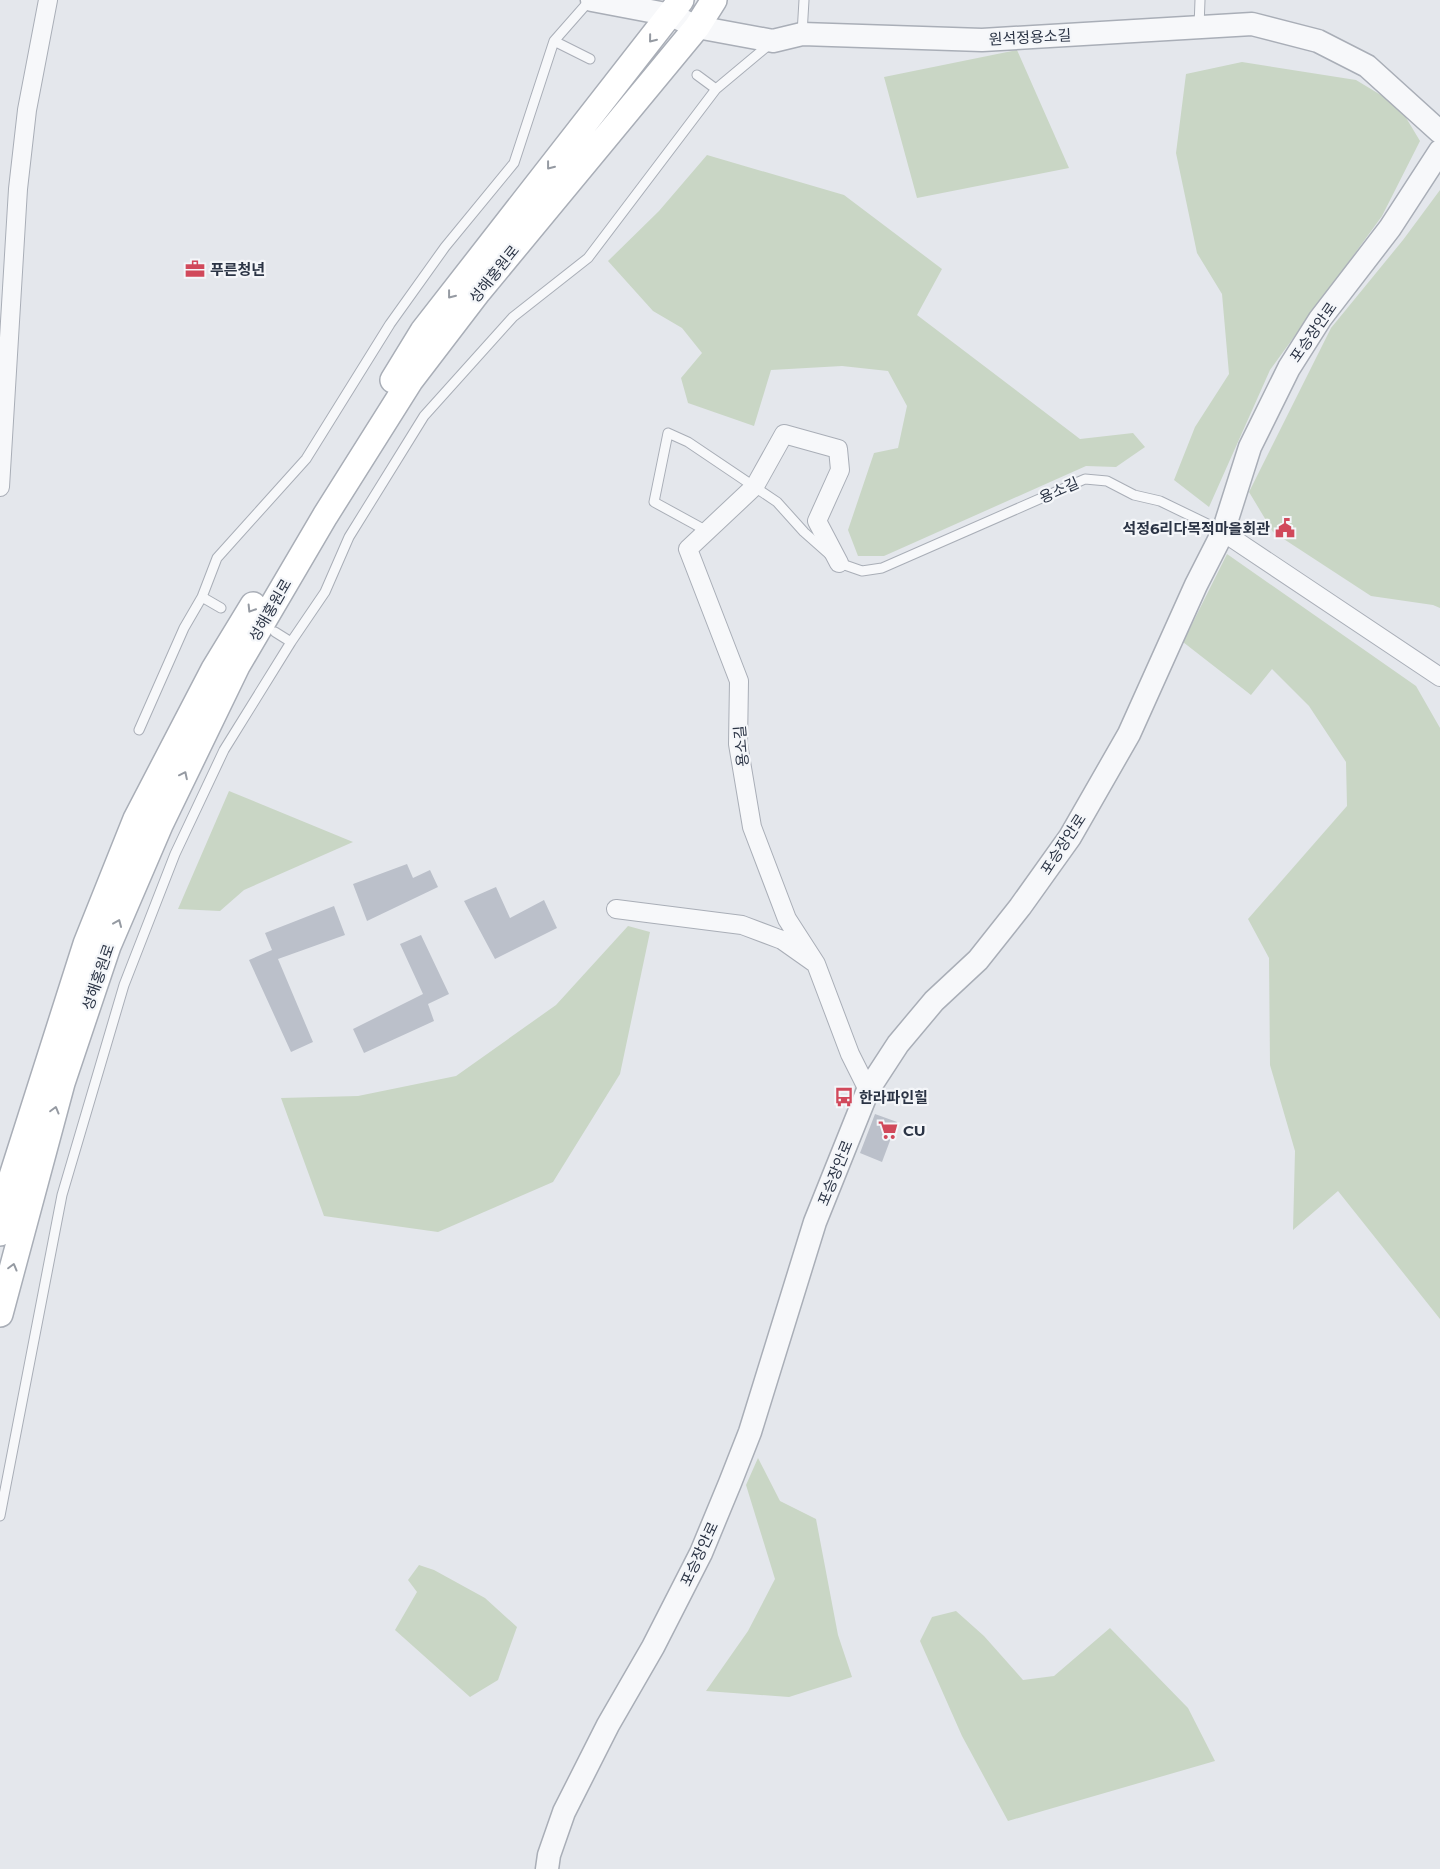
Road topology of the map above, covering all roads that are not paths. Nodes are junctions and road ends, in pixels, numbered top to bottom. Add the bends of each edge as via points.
1 (48, 0) edge
2 (591, 0) edge
3 (714, 0) edge
4 (804, 0) edge
5 (1200, 0) edge
6 (676, 8) edge
7 (697, 27) junction
8 (1199, 27) junction
9 (802, 34) junction
10 (554, 41) junction
11 (773, 42) junction
12 (590, 59) dead end
13 (697, 75) dead end
14 (716, 89) junction
15 (1440, 132) edge
16 (1440, 151) edge
17 (755, 486) junction
18 (0, 487) edge
19 (707, 531) junction
20 (1223, 532) junction
21 (839, 563) junction
22 (202, 597) junction
23 (221, 608) dead end
24 (275, 632) dead end
25 (291, 642) junction
26 (1440, 677) edge
27 (139, 730) dead end
28 (616, 909) dead end
29 (816, 964) junction
30 (868, 1090) junction
31 (0, 1233) edge
32 (0, 1314) edge
33 (0, 1516) edge
34 (548, 1869) edge

1 - 18 street via 27,110 18,189
2 - 6 street, 원석정용소길
2 - 10 lane
3 - 7 main road, 성해홍원로
4 - 9 lane
5 - 8 lane
6 - 7 street, 원석정용소길
6 -> 31 main road, 성해홍원로 via 424,331 214,669 136,819 86,944 12,1176
7 - 11 street, 원석정용소길
32 -> 7 main road, 성해홍원로 via 62,1083 108,946 160,824 237,666 325,516 410,381 478,292
8 - 9 street, 원석정용소길 via 982,40
8 - 15 street, 원석정용소길 via 1252,24 1318,41 1368,66
9 - 11 street, 원석정용소길
10 - 12 lane
10 - 22 lane via 514,163 445,247 390,324 306,459 217,558
11 - 14 lane
13 - 14 lane
14 - 25 lane via 588,258 513,317 424,416 349,537 325,592
16 - 20 street, 포승장안로 via 1390,228 1320,319 1288,368 1250,447
17 - 19 street, 용소길
17 - 19 lane, 용소길 via 688,442 668,433 654,502
17 - 21 lane, 용소길 via 777,502
17 - 21 street, 용소길 via 784,434 838,449 840,470 818,520
19 - 29 street, 용소길 via 688,549 738,681 738,744 752,827 787,919
20 - 21 lane, 용소길 via 1160,501 1134,495 1107,481 1085,478 882,568 862,571
20 - 26 street
20 - 30 street, 포승장안로 via 1129,734 1070,837 978,960 934,1001 898,1044
22 - 23 lane
22 - 27 lane via 184,628
24 - 25 lane
25 - 33 lane via 224,750 176,854 124,985 62,1195
28 - 29 street via 742,925 782,940
29 - 30 street, 용소길 via 850,1054
30 - 34 street, 포승장안로 via 815,1222 750,1432 730,1483 701,1553 658,1639 608,1725 564,1812 549,1855

